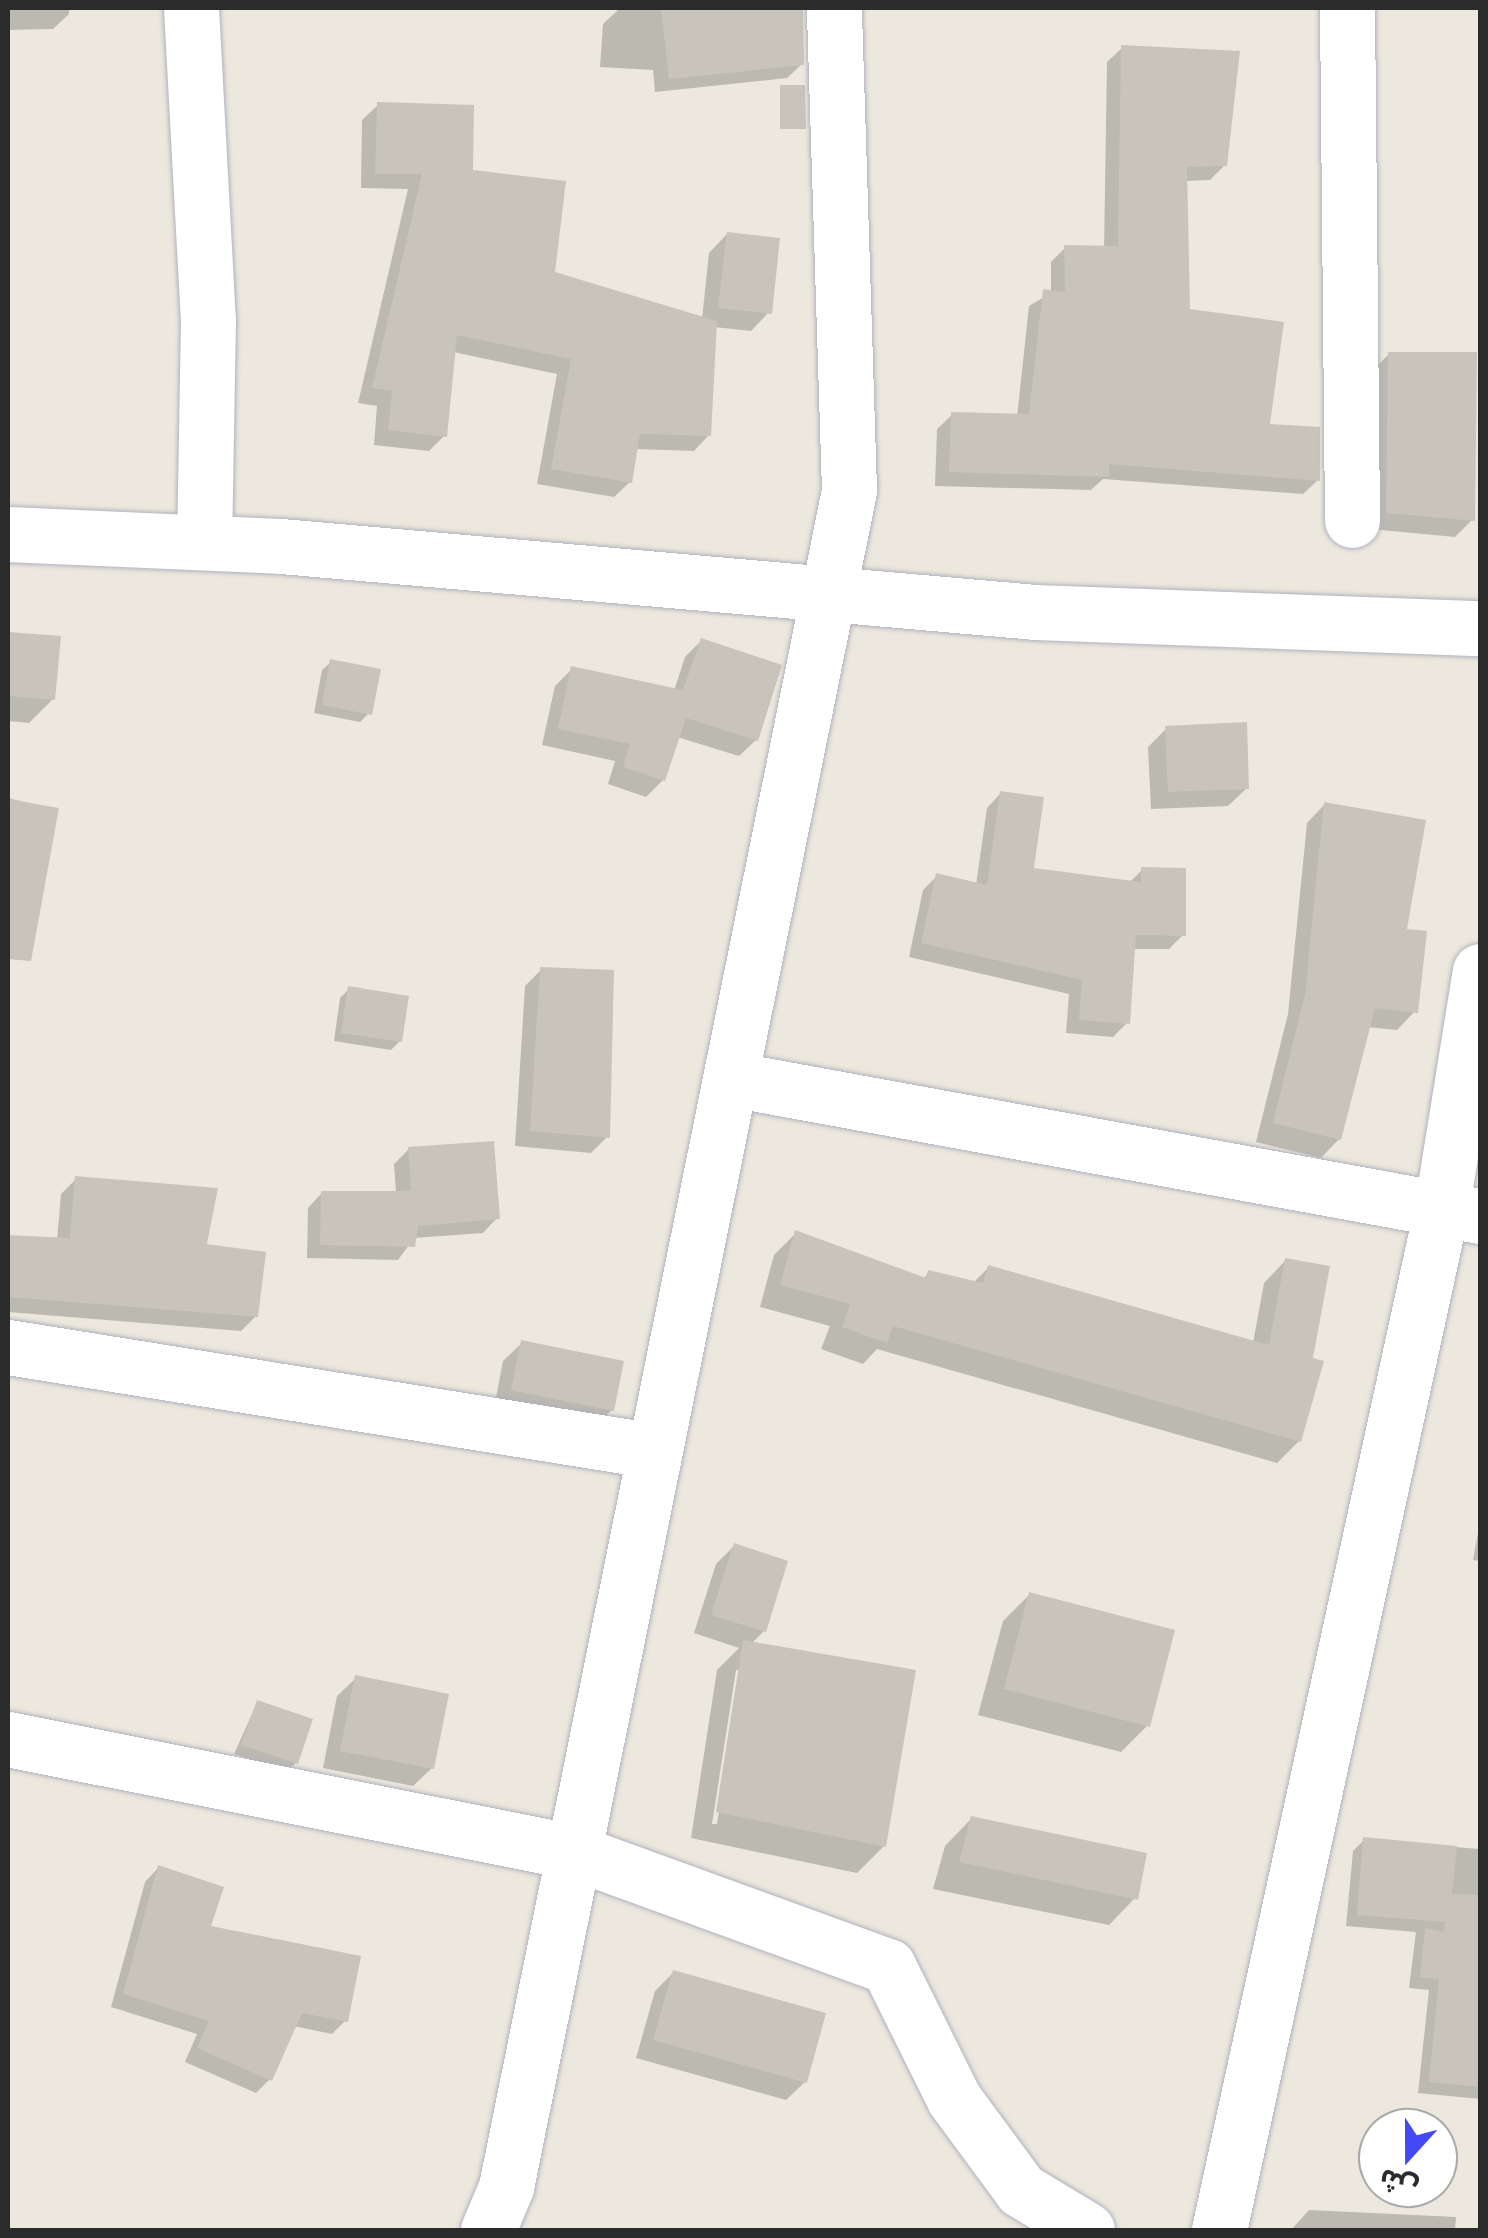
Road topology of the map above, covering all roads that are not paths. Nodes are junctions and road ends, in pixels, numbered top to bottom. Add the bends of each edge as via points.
1 (191, 8) edge
2 (834, 8) edge
3 (1347, 8) edge
4 (1352, 520) dead end
5 (8, 534) edge
6 (204, 542) junction
7 (830, 594) junction
8 (1480, 628) edge
9 (1480, 971) edge
10 (731, 1079) junction
11 (1461, 1213) edge
12 (8, 1347) edge
13 (655, 1451) junction
14 (8, 1739) edge
15 (574, 1852) junction
16 (488, 2230) edge
17 (1087, 2230) edge
18 (1219, 2230) edge

1 - 6 street via 208,319
2 - 7 street via 849,490
3 - 4 street
5 - 6 street
6 - 7 street
7 - 8 street via 1035,612
7 - 10 street
9 - 11 street
10 - 11 street
10 - 13 street
11 - 18 street
12 - 13 street
13 - 15 street
14 - 15 street
15 - 16 street via 506,2187
15 - 17 street via 888,1966 954,2099 1021,2190

